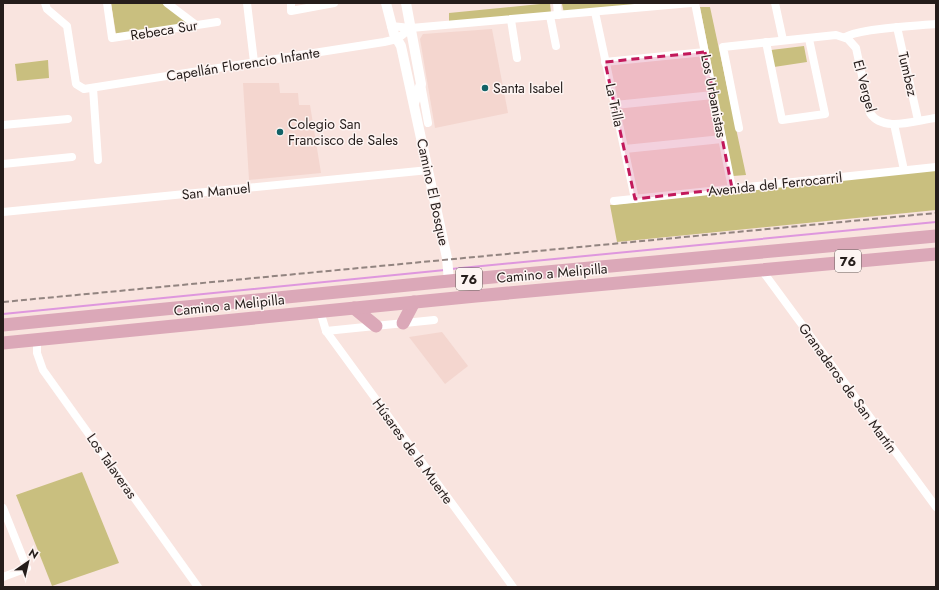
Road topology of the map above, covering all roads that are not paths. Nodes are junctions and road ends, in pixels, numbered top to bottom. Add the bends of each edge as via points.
1 (44, 3) edge
2 (107, 3) edge
3 (167, 3) edge
4 (248, 3) edge
5 (334, 3) edge
6 (386, 3) edge
7 (406, 3) edge
8 (557, 3) edge
9 (691, 3) edge
10 (695, 3) edge
11 (775, 3) edge
12 (291, 7) edge
13 (595, 12) junction
14 (554, 16) junction
15 (511, 20) junction
16 (217, 22) dead end
17 (936, 24) edge
18 (196, 25) junction
19 (391, 26) junction
20 (897, 27) junction
21 (411, 28) junction
22 (845, 37) junction
23 (809, 38) junction
24 (397, 39) junction
25 (783, 40) junction
26 (766, 42) junction
27 (556, 46) dead end
28 (705, 52) junction
29 (517, 58) dead end
30 (254, 62) junction
31 (605, 62) junction
32 (421, 84) junction
33 (93, 88) junction
34 (713, 95) junction
35 (414, 103) junction
36 (615, 105) junction
37 (936, 118) edge
38 (68, 119) dead end
39 (918, 120) junction
40 (428, 123) dead end
41 (894, 124) junction
42 (3, 125) edge
43 (739, 128) dead end
44 (722, 139) junction
45 (625, 149) junction
46 (72, 157) dead end
47 (98, 160) dead end
48 (3, 164) edge
49 (936, 167) edge
50 (429, 170) junction
51 (904, 170) junction
52 (732, 188) junction
53 (635, 199) junction
54 (614, 201) dead end
55 (3, 212) edge
56 (936, 236) edge
57 (936, 254) edge
58 (761, 269) junction
59 (449, 273) junction
60 (414, 302) junction
61 (354, 308) junction
62 (320, 312) junction
63 (434, 320) dead end
64 (36, 323) junction
65 (402, 323) junction
66 (8, 325) edge
67 (376, 326) junction
68 (326, 331) junction
69 (37, 340) junction
70 (16, 341) junction
71 (3, 343) edge
72 (936, 507) edge
73 (3, 508) edge
74 (3, 577) edge
75 (198, 587) edge
76 (513, 587) edge

1 - 33 street, Capellán Florencio Infante via 47,9 67,26 76,84 80,88
2 - 18 street, Rebeca Sur via 112,38
3 - 18 street
4 - 30 street
5 - 12 street
6 - 19 street, Camino El Bosque
7 - 21 street, Camino El Bosque
8 - 14 street
9 - 13 street
10 - 28 street, Los Urbanistas
11 - 25 street
13 - 14 street
13 - 31 street, La Trilla
14 - 15 street
14 - 27 street
15 - 21 street
15 - 29 street
16 - 18 street, Rebeca Sur
17 - 20 street
19 - 21 street
19 - 24 street, Camino El Bosque
20 - 22 street
20 - 39 street, Tumbez
21 - 24 street, Capellán Florencio Infante
21 - 32 street, Camino El Bosque
22 - 23 street via 836,35
22 - 41 street, El Vergel via 856,48 870,112 881,123
23 - 25 street
23 - 26 street via 825,114 782,120
24 - 30 street, Capellán Florencio Infante
24 - 35 street, Camino El Bosque via 402,46
25 - 26 street
26 - 43 street via 723,47
28 - 31 street
28 - 34 street, Los Urbanistas
30 - 33 street, Capellán Florencio Infante
31 - 36 street, La Trilla
32 - 35 street
32 - 40 street, Camino El Bosque
33 - 47 street
34 - 36 street
34 - 44 street, Los Urbanistas
35 - 50 street, Camino El Bosque
36 - 45 street, La Trilla
37 - 39 street
38 - 42 street
39 - 41 street
41 - 51 street, El Vergel
44 - 45 street
44 - 52 street, Los Urbanistas
45 - 53 street, La Trilla
46 - 48 street
49 - 51 street, Avenida del Ferrocarril
50 - 55 street, San Manuel
50 - 59 street, Camino El Bosque
51 - 52 street, Avenida del Ferrocarril
52 - 53 street, Avenida del Ferrocarril
53 - 54 street, Avenida del Ferrocarril
56 - 59 main road, Camino a Melipilla / 76
57 - 58 main road, Camino a Melipilla / 76
58 - 60 main road, Camino a Melipilla / 76
58 - 72 street, Granaderos de San Martín
59 - 64 main road, Camino a Melipilla / 76
60 - 61 main road, Camino a Melipilla / 76
60 - 65 main road
61 - 62 main road, Camino a Melipilla / 76
61 - 67 main road
62 - 68 street, Húsares de la Muerte
62 - 69 main road, Camino a Melipilla / 76
63 - 65 street
64 - 66 main road, Camino a Melipilla / 76
64 - 69 main road
65 - 67 street
66 - 70 main road
67 - 68 street
68 - 76 street, Húsares de la Muerte
69 - 70 main road, Camino a Melipilla / 76
69 - 75 street, Los Talaveras via 37,353 43,370
70 - 71 main road, Camino a Melipilla / 76
73 - 74 street via 28,568

